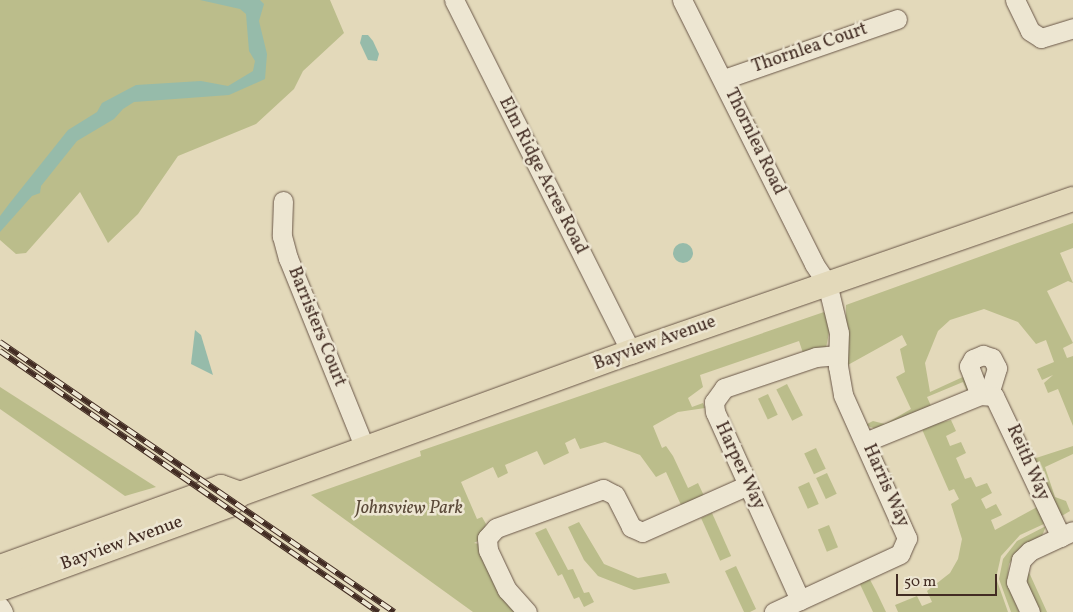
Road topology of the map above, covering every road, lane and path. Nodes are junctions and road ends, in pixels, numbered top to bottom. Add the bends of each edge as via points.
1 (454, 0) edge
2 (682, 0) edge
3 (1015, 0) edge
4 (897, 19) dead end
5 (1073, 28) edge
6 (724, 79) junction
7 (1073, 199) edge
8 (283, 202) dead end
9 (827, 283) junction
10 (631, 352) junction
11 (838, 355) junction
12 (865, 442) junction
13 (365, 449) junction
14 (748, 485) junction
15 (240, 494) junction
16 (1067, 534) edge
17 (0, 567) edge
18 (0, 589) edge
19 (800, 600) junction
20 (0, 607) edge
21 (3, 612) edge
22 (527, 612) edge
23 (774, 612) edge
24 (1030, 612) edge

1 - 10 street, Elm Ridge Acres Road
2 - 6 street, Thornlea Road
3 - 5 street via 1030,31 1041,38
4 - 6 street, Thornlea Court
6 - 9 street, Thornlea Road via 814,264
7 - 9 main road, Bayview Avenue
8 - 13 street, Barristers Court via 282,236 288,258
9 - 10 main road, Bayview Avenue
9 - 11 street, Harris Way via 837,318
10 - 13 main road, Bayview Avenue
11 - 12 street, Harris Way via 842,390
11 - 14 street, Harper Way via 806,360 718,392 715,412
12 - 16 street, Reith Way via 984,394 1000,403
12 - 19 street, Harris Way via 905,530 906,545 897,556
13 - 15 main road, Bayview Avenue
14 - 19 street, Harper Way
14 - 22 street via 642,532 631,527 615,494 603,489 496,528 487,538 488,550 508,590
15 - 17 main road, Bayview Avenue via 221,487
15 - 18 main road, Bayview Avenue via 229,505
16 - 24 street via 1027,553 1018,566 1016,582
19 - 23 street, Harris Way
20 - 21 street

